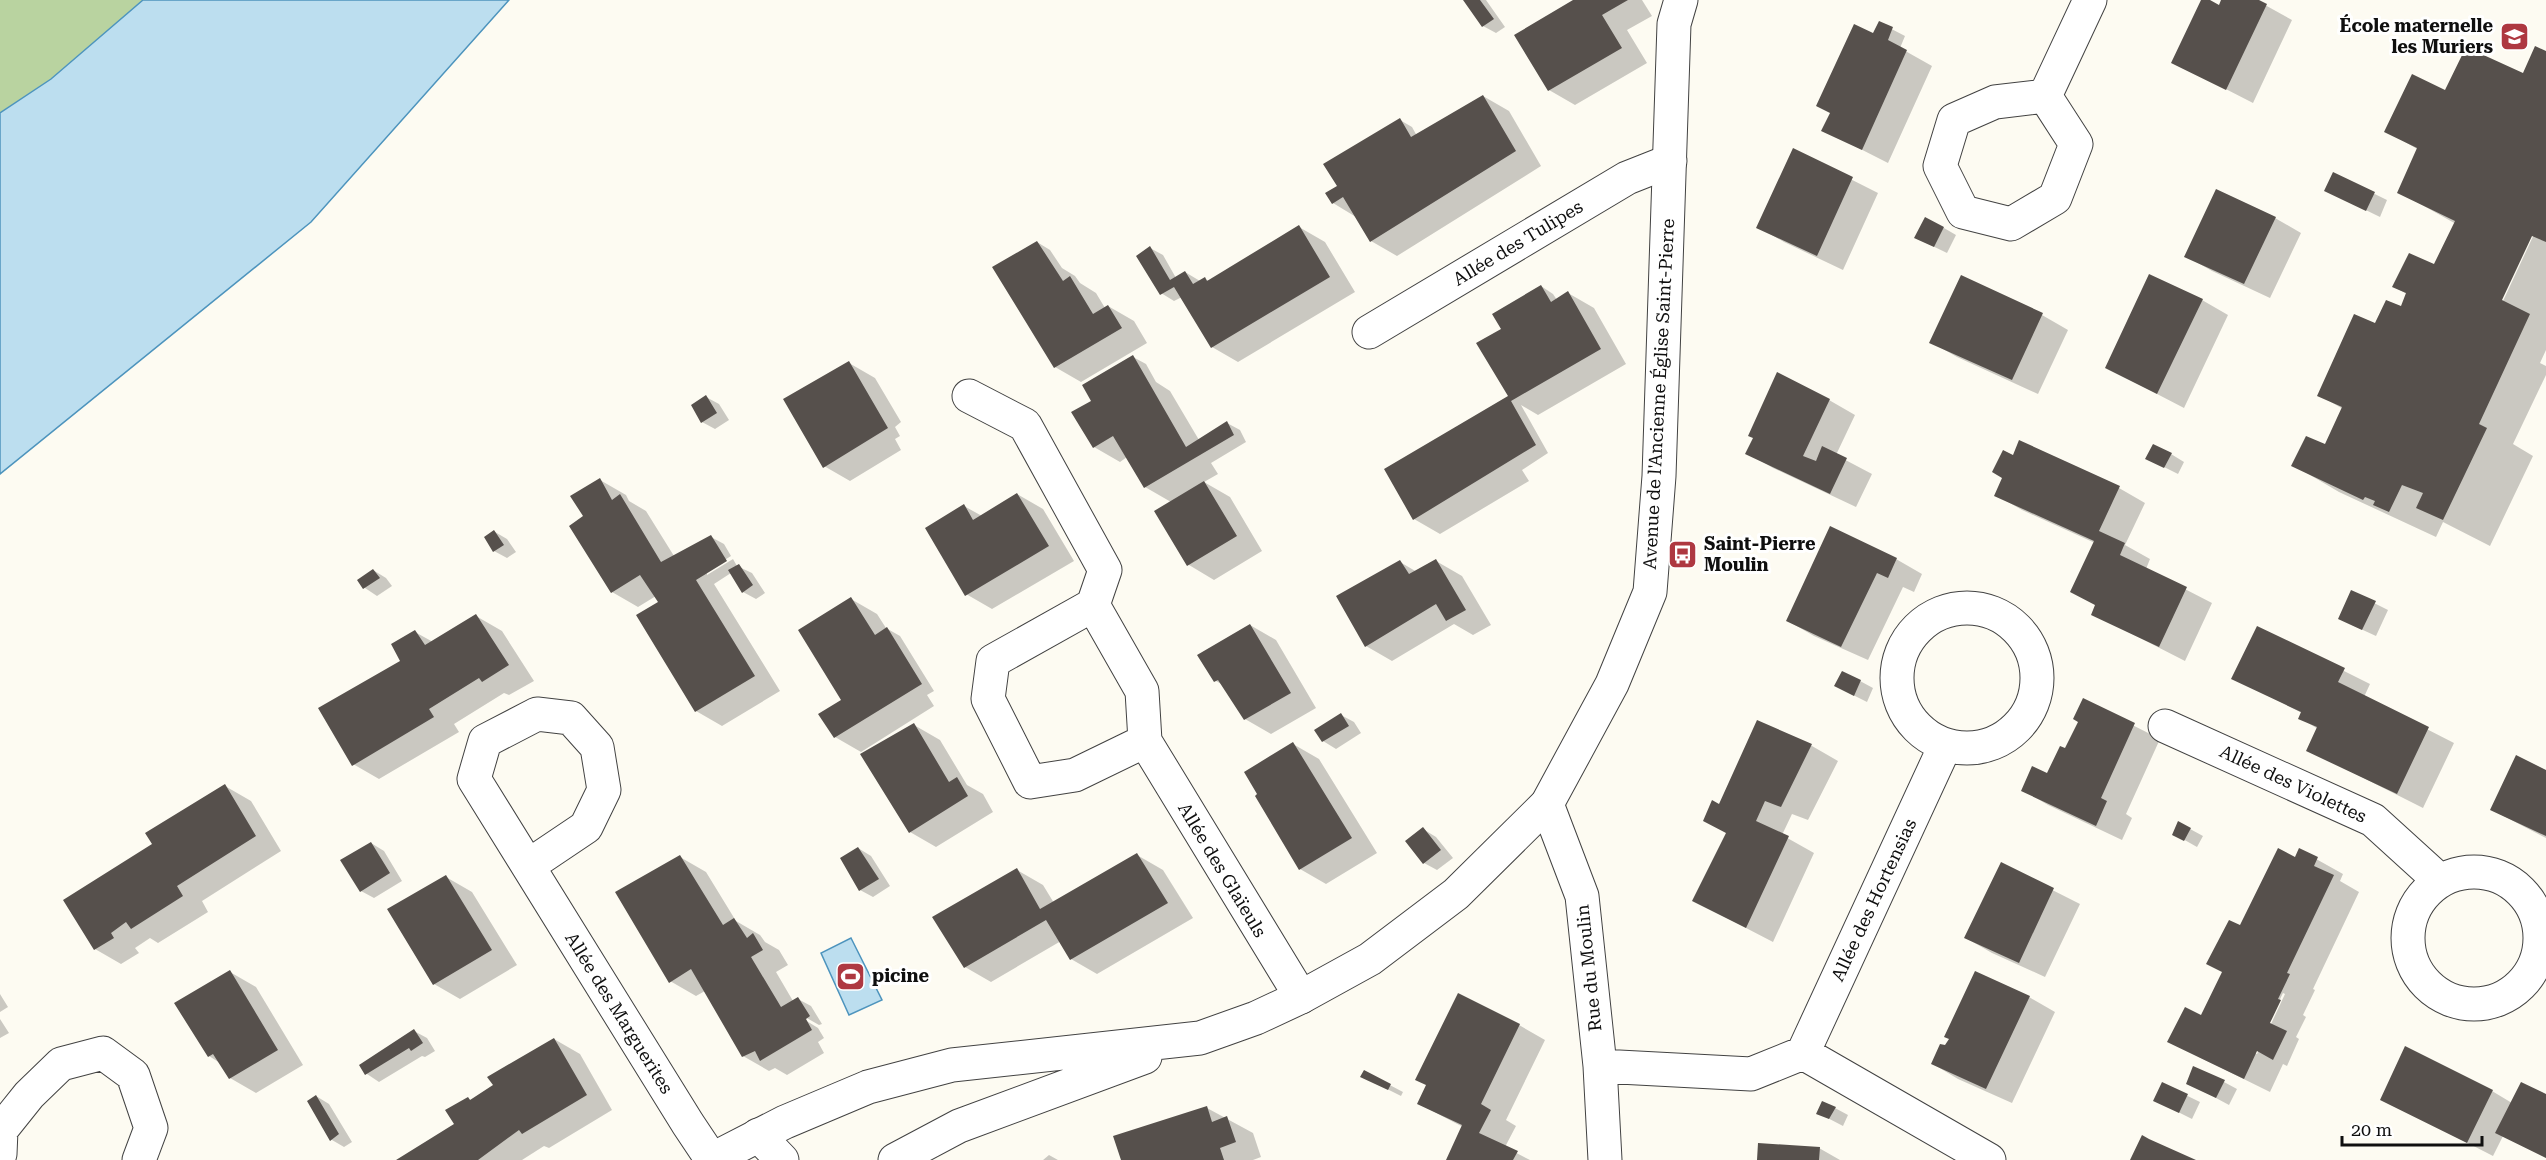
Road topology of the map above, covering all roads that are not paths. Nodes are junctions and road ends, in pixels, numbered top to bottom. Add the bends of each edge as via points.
1 (1681, 0) edge
2 (2090, 0) edge
3 (2045, 96) dead end
4 (1670, 161) junction
5 (1369, 332) dead end
6 (969, 396) dead end
7 (1093, 604) junction
8 (2165, 726) dead end
9 (1145, 741) junction
10 (1945, 746) junction
11 (1547, 804) junction
12 (528, 866) junction
13 (2439, 880) junction
14 (2543, 954) edge
15 (1301, 997) junction
16 (1200, 1038) junction
17 (1803, 1053) junction
18 (1600, 1066) junction
19 (758, 1135) junction
20 (0, 1154) edge
21 (139, 1160) edge
22 (711, 1160) edge
23 (782, 1160) edge
24 (895, 1160) edge
25 (1592, 1160) edge
26 (1605, 1160) edge
27 (1989, 1160) edge

1 - 4 street, Avenue de l'Ancienne Église Saint-Pierre via 1674,24
2 - 3 street
4 - 5 street, Allée des Tulipes via 1627,178
4 - 11 street, Avenue de l'Ancienne Église Saint-Pierre via 1659,476 1650,592 1612,684
6 - 7 street via 1024,425 1105,570
7 - 9 street, Allée des Glaïeuls via 1142,691
7 - 9 street via 993,661 988,699 1030,782 1076,775
8 - 13 street, Allée des Violettes via 2373,820
9 - 15 street, Allée des Glaïeuls
10 - 10 street via 1981,748 2013,734 2034,705 2038,670 2030,644 2012,623 1988,610 1960,608 1934,616 1912,634 1899,658 1896,685 1904,711 1921,733
10 - 17 street, Allée des Hortensias
11 - 15 street, Avenue de l'Ancienne Église Saint-Pierre via 1456,894 1370,959
11 - 18 street, Rue du Moulin via 1582,896
12 - 12 street, Allée des Marguerites via 474,779 484,741 537,714 571,718 597,747 604,790 586,827
12 - 22 street, Allée des Marguerites
13 - 14 street via 2477,871 2513,883 2537,914
13 - 14 street via 2416,903 2406,935 2413,968 2434,993 2465,1005 2498,1001 2525,982
15 - 16 street, Avenue de l'Ancienne Église Saint-Pierre
16 - 19 street, Avenue de l'Ancienne Église Saint-Pierre via 952,1065 868,1087
16 - 24 street via 959,1126
17 - 18 street via 1751,1074
17 - 27 street
18 - 25 street, Rue du Moulin
18 - 26 street, Rue du Moulin
19 - 22 street, Avenue de l'Ancienne Église Saint-Pierre
19 - 23 street
20 - 21 street via 1,1130 29,1095 61,1064 103,1053 133,1075 152,1128

